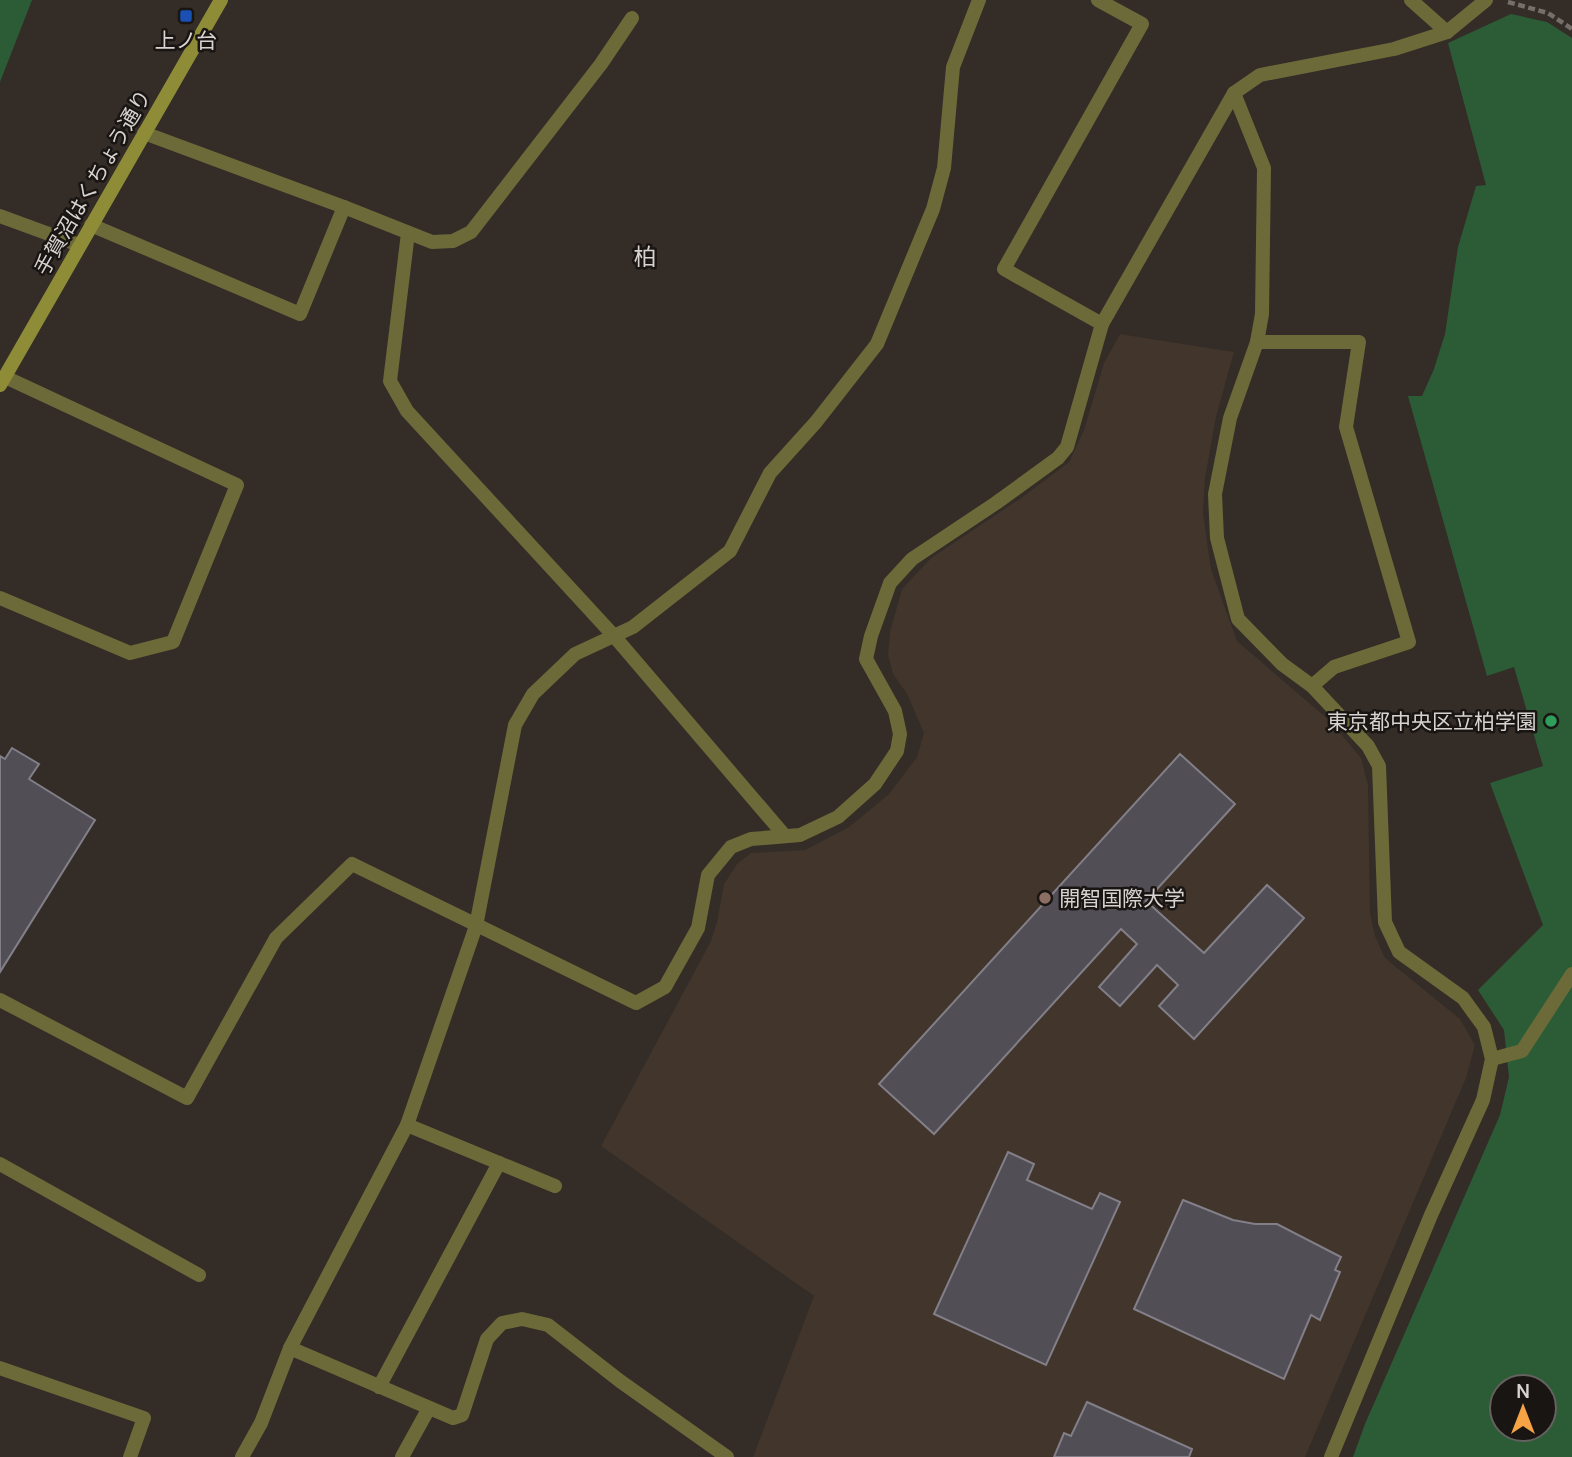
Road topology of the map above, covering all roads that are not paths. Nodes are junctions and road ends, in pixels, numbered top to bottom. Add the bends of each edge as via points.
1 (221, 0) edge
2 (979, 0) edge
3 (1098, 0) edge
4 (1410, 0) edge
5 (1486, 0) edge
6 (632, 18) dead end
7 (1447, 32) junction
8 (1234, 93) junction
9 (144, 133) junction
10 (344, 207) junction
11 (0, 216) edge
12 (91, 225) junction
13 (408, 233) junction
14 (79, 246) junction
15 (1102, 324) junction
16 (1257, 342) junction
17 (2, 381) edge
18 (0, 598) edge
19 (614, 636) junction
20 (1312, 686) junction
21 (785, 836) junction
22 (476, 926) junction
23 (1572, 974) edge
24 (0, 1000) edge
25 (1492, 1059) junction
26 (407, 1125) junction
27 (499, 1163) junction
28 (0, 1164) edge
29 (555, 1186) dead end
30 (199, 1275) dead end
31 (290, 1348) junction
32 (0, 1368) edge
33 (379, 1387) junction
34 (429, 1408) junction
35 (130, 1457) edge
36 (242, 1457) edge
37 (402, 1457) edge
38 (727, 1457) edge
39 (1331, 1457) edge

1 - 9 street, 手賀沼はくちょう通り
2 - 19 street via 953,67 944,169 933,209 877,344 770,473 730,551 633,628
3 - 15 street via 1142,24 1004,270
4 - 7 street
5 - 7 street
6 - 13 street via 471,232 453,241 432,242
7 - 8 street via 1394,49 1260,75
8 - 15 street
8 - 16 street via 1264,169 1262,314
9 - 10 street
9 - 12 street, 手賀沼はくちょう通り
10 - 12 street via 300,314
10 - 13 street
11 - 14 street
12 - 14 street, 手賀沼はくちょう通り
13 - 19 street via 390,381 407,411
14 - 17 street, 手賀沼はくちょう通り
15 - 21 street via 1067,447 1058,458 912,559 890,583 866,659 895,711 900,734 897,751 876,784 838,817 800,835
16 - 20 street via 1230,418 1215,494 1217,538 1238,619 1282,664
16 - 20 street via 1359,342 1346,426 1409,642 1334,667
17 - 18 street via 237,485 173,642 130,653
19 - 21 street
19 - 22 street via 575,654 533,694 515,725
20 - 25 street via 1368,746 1379,766 1385,922 1399,952 1463,998 1484,1027
21 - 22 street via 751,839 731,847 708,875 698,928 665,987 636,1003
22 - 24 street via 352,864 276,938 187,1098
22 - 26 street
23 - 25 street via 1522,1051
25 - 39 street via 1483,1100
26 - 27 street
26 - 31 street
27 - 29 street
27 - 33 street
28 - 30 street
31 - 33 street
31 - 36 street via 261,1423
32 - 35 street via 144,1418
33 - 34 street
34 - 37 street
34 - 38 street via 453,1418 462,1415 487,1339 502,1323 522,1319 548,1325

